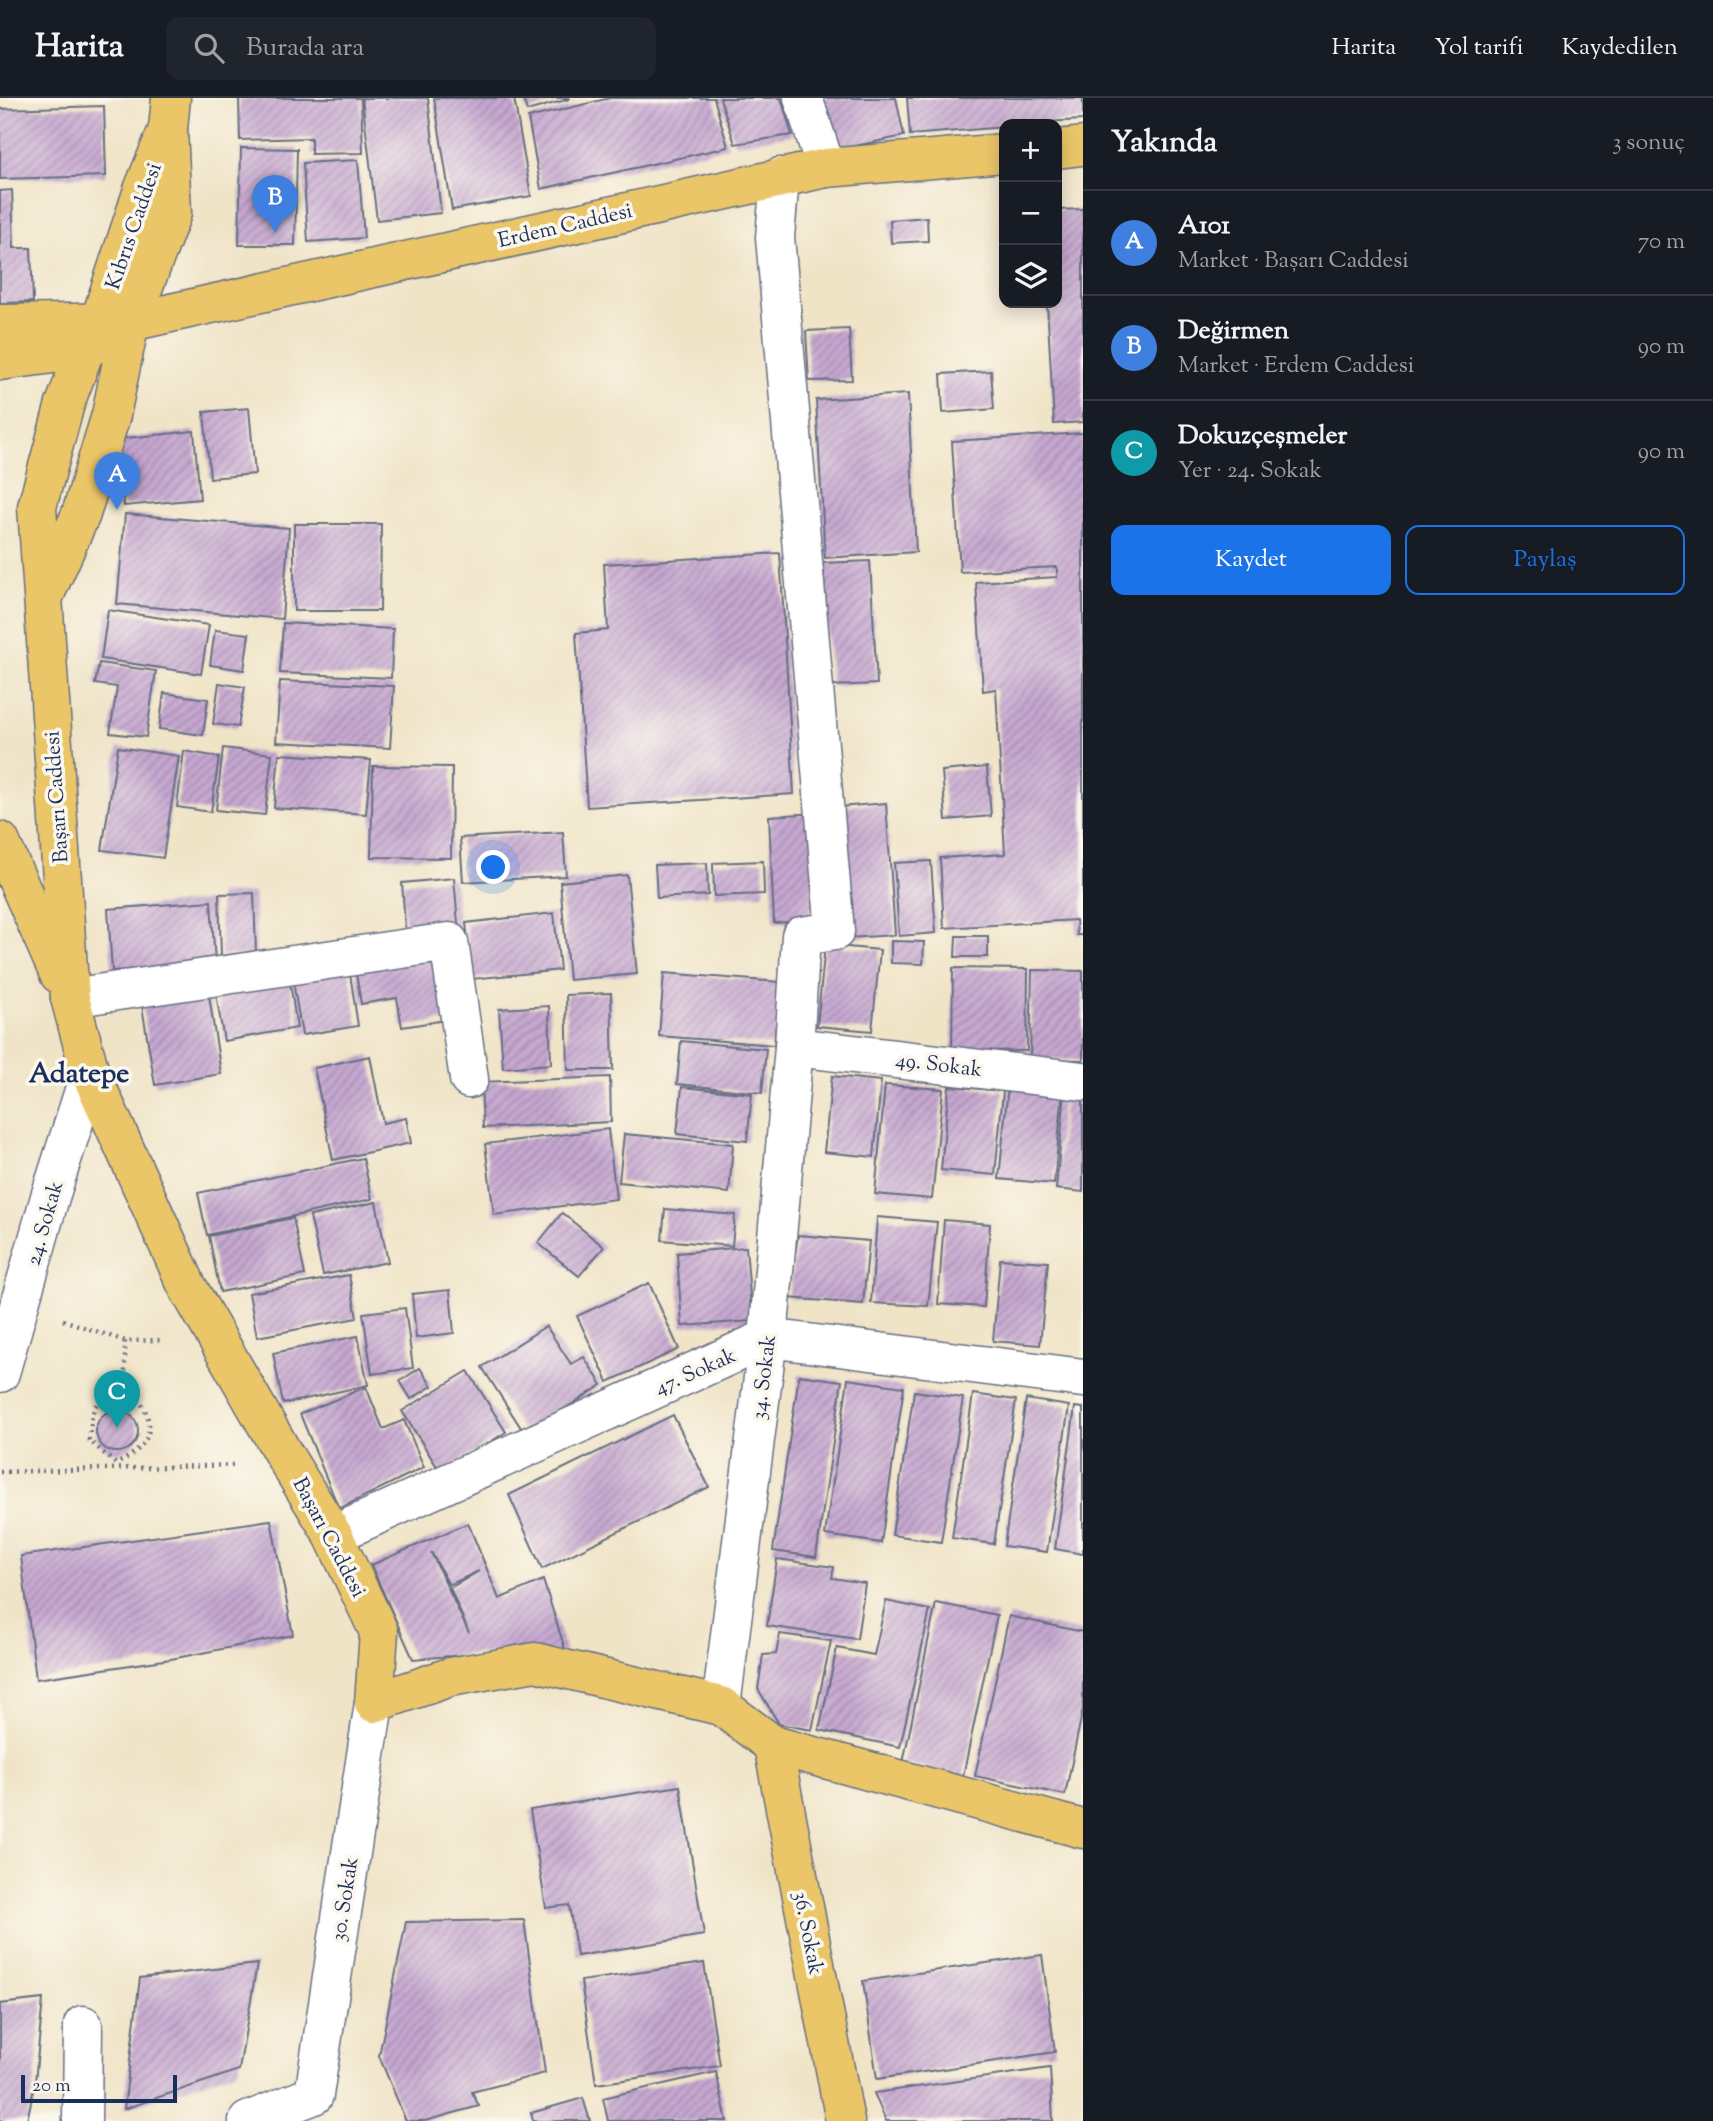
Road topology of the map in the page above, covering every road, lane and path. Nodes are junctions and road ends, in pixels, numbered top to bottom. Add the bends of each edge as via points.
1 (803, 98) edge
2 (170, 113) edge
3 (1083, 146) edge
4 (1062, 148) edge
5 (999, 153) edge
6 (826, 168) junction
7 (780, 177) junction
8 (0, 324) edge
9 (105, 332) junction
10 (0, 361) edge
11 (44, 597) junction
12 (0, 841) edge
13 (69, 998) junction
14 (794, 1047) junction
15 (90, 1072) junction
16 (469, 1079) dead end
17 (1083, 1081) edge
18 (53, 1316) dead end
19 (7, 1321) edge
20 (768, 1338) junction
21 (174, 1339) dead end
22 (125, 1341) junction
23 (0, 1373) edge
24 (1083, 1378) edge
25 (125, 1382) junction
26 (244, 1465) dead end
27 (118, 1466) junction
28 (0, 1472) edge
29 (334, 1535) junction
30 (374, 1703) junction
31 (720, 1706) junction
32 (773, 1745) junction
33 (1083, 1829) edge
34 (83, 2025) dead end
35 (82, 2121) edge
36 (248, 2121) edge
37 (845, 2121) edge

1 - 6 street
2 - 9 main road, Kıbrıs Caddesi via 143,190
3 - 4 main road
5 - 6 main road, Erdem Caddesi
6 - 7 main road, Erdem Caddesi
7 - 9 main road, Erdem Caddesi
7 - 14 street, 34. Sokak via 775,237 835,930 801,936
8 - 9 main road, Erdem Caddesi
9 - 10 main road, Erdem Caddesi
9 - 11 main road, Başarı Caddesi via 111,415 81,514
9 - 11 main road, Başarı Caddesi via 65,404 37,506
11 - 13 main road, Başarı Caddesi
12 - 13 main road, Başarı Caddesi
13 - 15 main road, Başarı Caddesi
13 - 16 street via 449,942
14 - 17 street, 49. Sokak
14 - 20 street, 34. Sokak
15 - 19 street, 24. Sokak
15 - 29 main road, Başarı Caddesi via 187,1286
18 - 22 path
19 - 23 street, 24. Sokak
20 - 24 street
20 - 29 street, 47. Sokak
20 - 31 street, 34. Sokak
21 - 22 path
22 - 25 path
25 - 27 path via 143,1402 149,1421 147,1438
25 - 27 path via 106,1393 92,1411 89,1440
26 - 27 path
27 - 28 path
29 - 30 main road, Başarı Caddesi via 379,1632
30 - 31 main road via 450,1677 536,1661
30 - 36 street, 30. Sokak via 314,2095
31 - 32 main road
32 - 33 main road
32 - 37 main road, 36. Sokak
34 - 35 street

